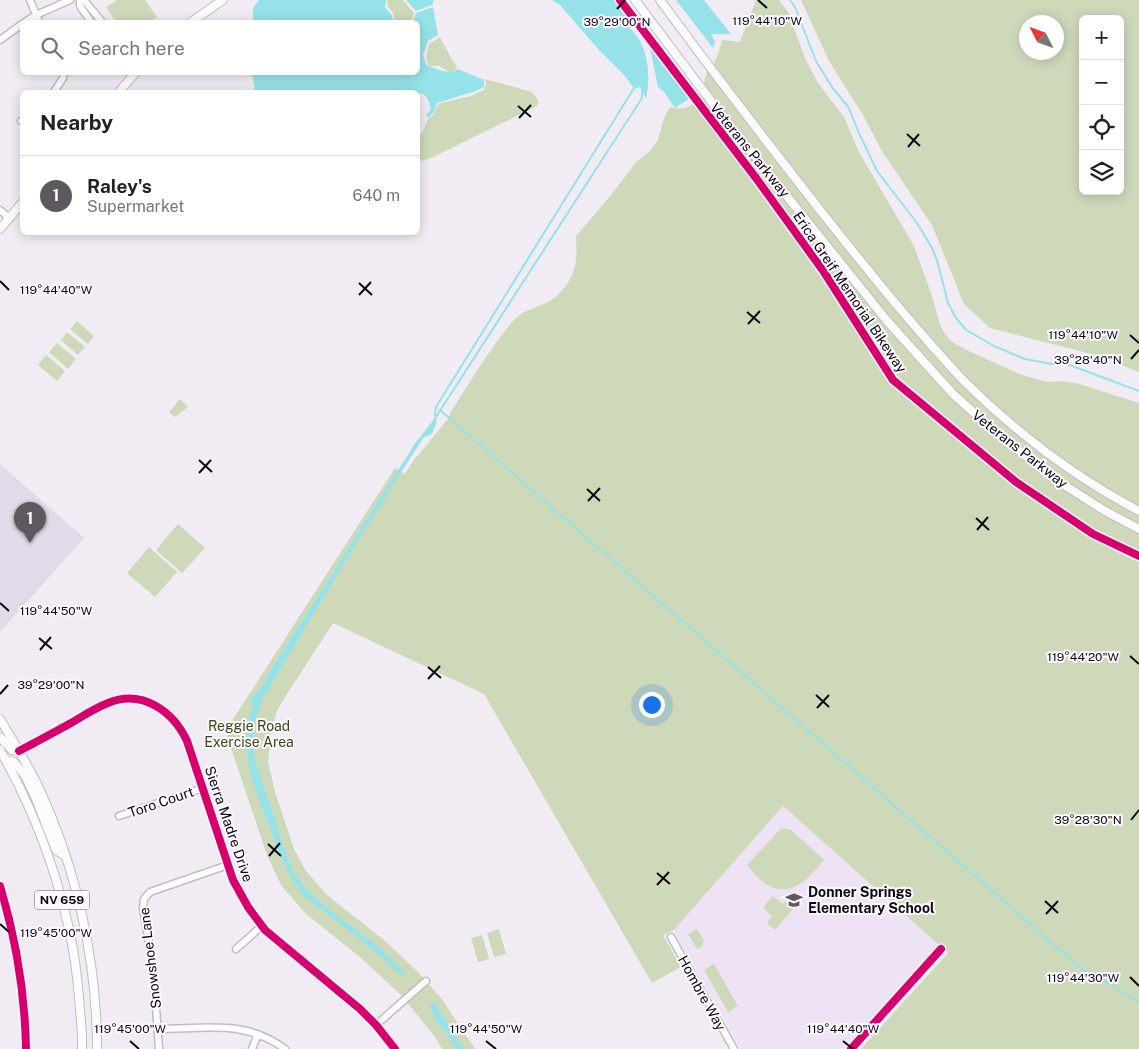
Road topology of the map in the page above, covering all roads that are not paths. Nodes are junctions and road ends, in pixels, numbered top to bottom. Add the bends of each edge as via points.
1 (30, 0) edge
2 (70, 0) edge
3 (80, 0) edge
4 (84, 0) edge
5 (223, 0) edge
6 (635, 0) edge
7 (660, 0) edge
8 (36, 15) junction
9 (28, 20) edge
10 (38, 20) edge
11 (89, 20) edge
12 (100, 20) edge
13 (194, 20) edge
14 (20, 26) edge
15 (0, 40) edge
16 (64, 75) edge
17 (133, 75) edge
18 (55, 90) edge
19 (121, 90) edge
20 (20, 205) edge
21 (0, 210) edge
22 (9, 218) junction
23 (0, 229) edge
24 (1139, 511) edge
25 (1139, 529) edge
26 (0, 719) edge
27 (0, 737) edge
28 (0, 750) edge
29 (19, 752) junction
30 (3, 761) edge
31 (203, 788) junction
32 (119, 816) dead end
33 (64, 855) junction
34 (228, 865) junction
35 (0, 886) edge
36 (262, 926) junction
37 (671, 937) dead end
38 (236, 949) dead end
39 (941, 949) dead end
40 (426, 981) dead end
41 (376, 1025) junction
42 (158, 1029) junction
43 (258, 1034) junction
44 (26, 1049) edge
45 (82, 1049) edge
46 (97, 1049) edge
47 (158, 1049) edge
48 (252, 1049) edge
49 (285, 1049) edge
50 (395, 1049) edge
51 (734, 1049) edge
52 (851, 1049) edge

1 - 8 street
2 - 8 street
3 - 11 street
4 - 12 street
5 - 13 main road
6 - 25 main road, Veterans Parkway via 720,114 888,322 953,394 1058,481
7 - 24 main road, Veterans Parkway via 901,311 966,383 1066,467
8 - 9 street
8 - 10 street
14 - 15 street
16 - 18 street
17 - 19 main road
20 - 22 main road
21 - 22 street
22 - 23 main road
26 - 29 main road, NV 659
27 - 29 main road via 12,750
28 - 30 main road, NV 659
29 - 31 street, Sierra Madre Drive via 109,702 142,700 162,709 177,723 187,741
29 - 33 main road, NV 659 via 38,786
30 - 33 main road via 14,762 26,777 56,850
30 - 45 main road, NV 659 via 24,794 53,867 73,950
31 - 32 street, Toro Court
31 - 34 street, Sierra Madre Drive
33 - 46 main road, NV 659 via 88,944
34 - 36 street, Sierra Madre Drive via 240,894
34 - 42 street, Snowshoe Lane via 150,892 145,897
35 - 44 street via 20,971
36 - 38 street
36 - 41 street, Sierra Madre Drive
37 - 51 street, Hombre Way
39 - 52 street
40 - 41 street
41 - 50 street, Sierra Madre Drive
42 - 43 street via 230,1028
42 - 47 street, Snowshoe Lane
43 - 48 street
43 - 49 street

